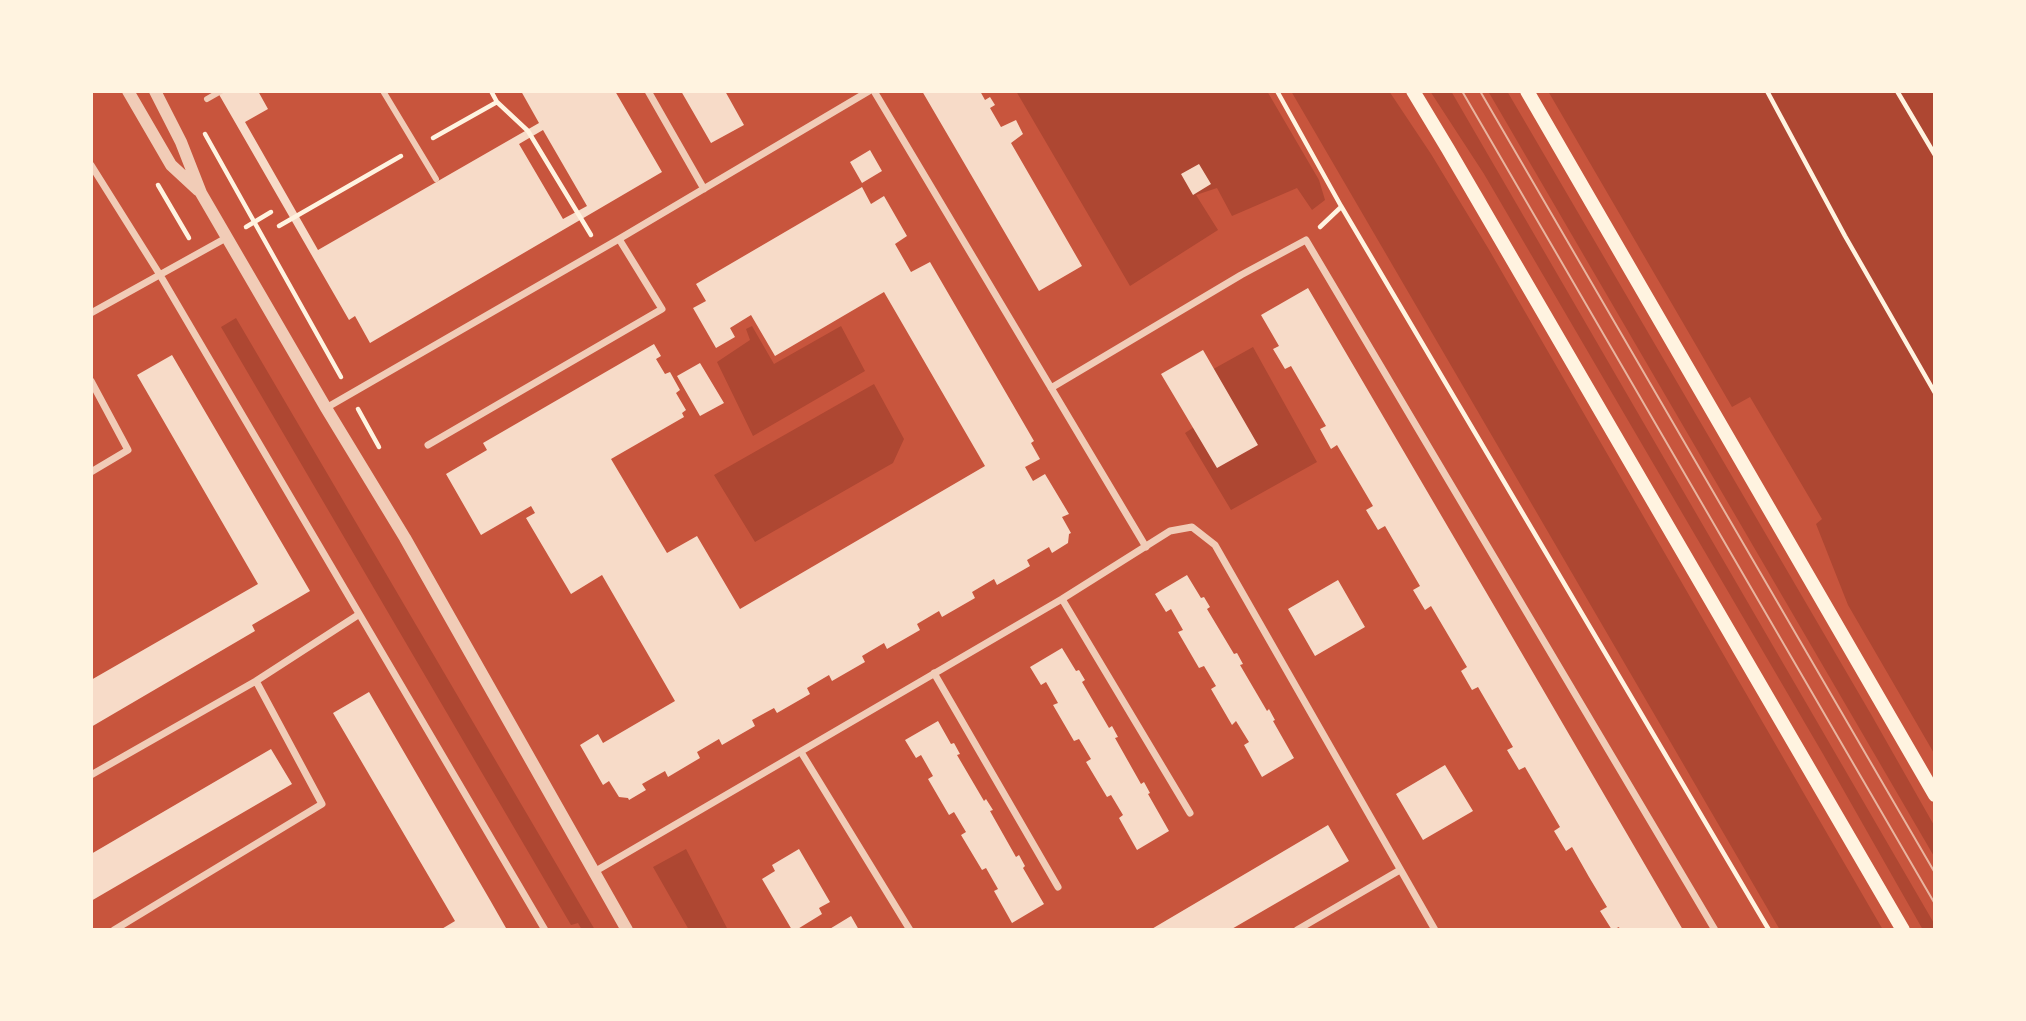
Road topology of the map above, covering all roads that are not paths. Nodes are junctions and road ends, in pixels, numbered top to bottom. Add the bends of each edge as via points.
1 (128, 91) edge
2 (155, 91) edge
3 (221, 91) edge
4 (383, 91) edge
5 (648, 91) edge
6 (872, 91) edge
7 (1413, 91) edge
8 (1527, 91) edge
9 (207, 99) dead end
10 (91, 164) edge
11 (436, 179) dead end
12 (704, 189) junction
13 (201, 194) junction
14 (226, 238) junction
15 (620, 239) junction
16 (160, 275) junction
17 (91, 313) edge
18 (91, 381) edge
19 (1051, 388) junction
20 (326, 408) junction
21 (428, 445) dead end
22 (91, 472) edge
23 (1146, 547) junction
24 (1062, 600) junction
25 (358, 615) junction
26 (933, 673) junction
27 (256, 681) junction
28 (802, 752) junction
29 (91, 775) edge
30 (1935, 795) edge
31 (1190, 813) dead end
32 (1400, 870) junction
33 (594, 872) junction
34 (1058, 887) dead end
35 (114, 930) edge
36 (545, 930) edge
37 (627, 930) edge
38 (910, 930) edge
39 (1297, 930) edge
40 (1435, 930) edge
41 (1715, 930) edge
42 (1903, 930) edge

1 - 13 street via 171,164
2 - 13 street
3 - 9 street
4 - 11 street
5 - 12 street
6 - 12 street
6 - 19 street
7 - 42 main road
8 - 30 main road
10 - 16 street
12 - 15 street
13 - 14 street
14 - 16 street
14 - 20 street
15 - 20 street
15 - 21 street via 662,309
16 - 17 street
16 - 25 street
18 - 22 street via 128,450
19 - 23 street
19 - 41 street via 1306,240
20 - 33 street
23 - 24 street
23 - 32 street via 1170,531 1192,527 1215,545
24 - 26 street
24 - 31 street
25 - 27 street
25 - 36 street
26 - 28 street
26 - 34 street
27 - 29 street
27 - 35 street via 322,804
28 - 33 street
28 - 38 street
32 - 39 street
32 - 40 street
33 - 37 street

